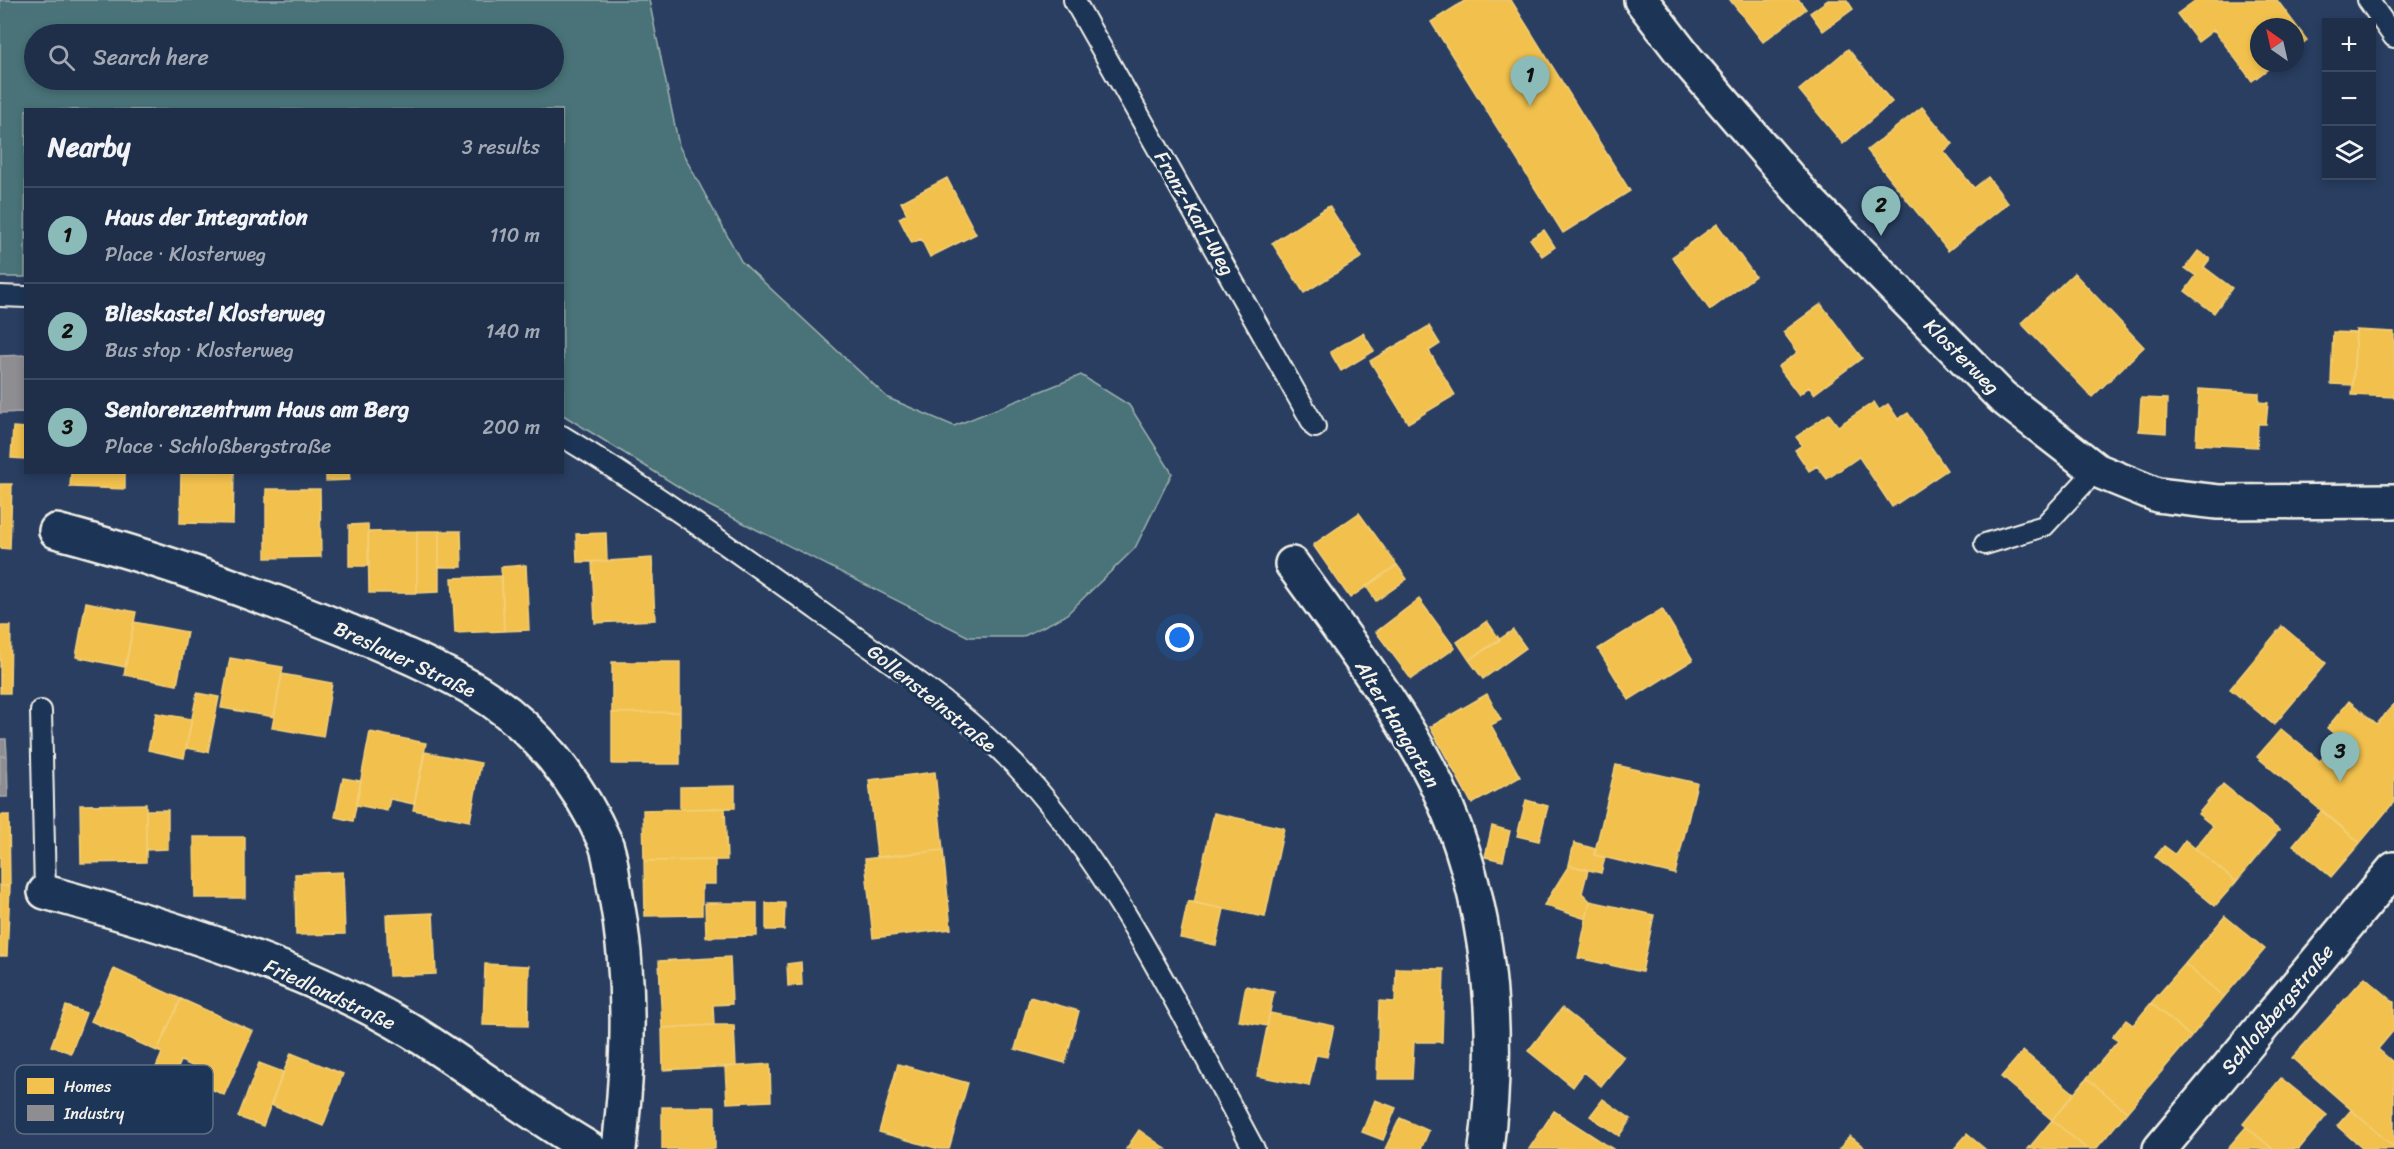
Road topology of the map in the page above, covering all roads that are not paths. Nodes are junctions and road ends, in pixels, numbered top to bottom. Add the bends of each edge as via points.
1 (1074, 0) edge
2 (1641, 0) edge
3 (2368, 0) edge
4 (2394, 37) edge
5 (0, 296) edge
6 (24, 297) edge
7 (1315, 427) dead end
8 (564, 437) edge
9 (2096, 470) junction
10 (2394, 501) edge
11 (56, 531) dead end
12 (1985, 544) dead end
13 (1292, 564) dead end
14 (41, 711) dead end
15 (2394, 869) edge
16 (45, 892) joint
17 (590, 1149) edge
18 (619, 1149) edge
19 (1254, 1149) edge
20 (1486, 1149) edge
21 (2160, 1149) edge

1 - 7 lane, Franz-Karl-Weg
2 - 9 street, Klosterweg via 1806,198 2002,397
3 - 4 lane
5 - 6 lane
8 - 19 lane, Gollensteinstraße via 629,476 898,666 974,726 1035,786 1076,839 1142,944
9 - 10 street, Klosterweg via 2157,495 2218,502
9 - 12 lane via 2043,526
11 - 18 street, Breslauer Straße via 135,552 258,594 380,645 480,693 550,753 580,794 606,845 619,910 628,989 627,1076
13 - 20 street, Alter Hangarten via 1389,700 1423,758 1451,819 1467,867 1485,944 1492,1026
14 - 16 lane
15 - 21 street, Schloßbergstraße
16 - 17 street, Friedlandstraße via 173,931 334,991 410,1031

